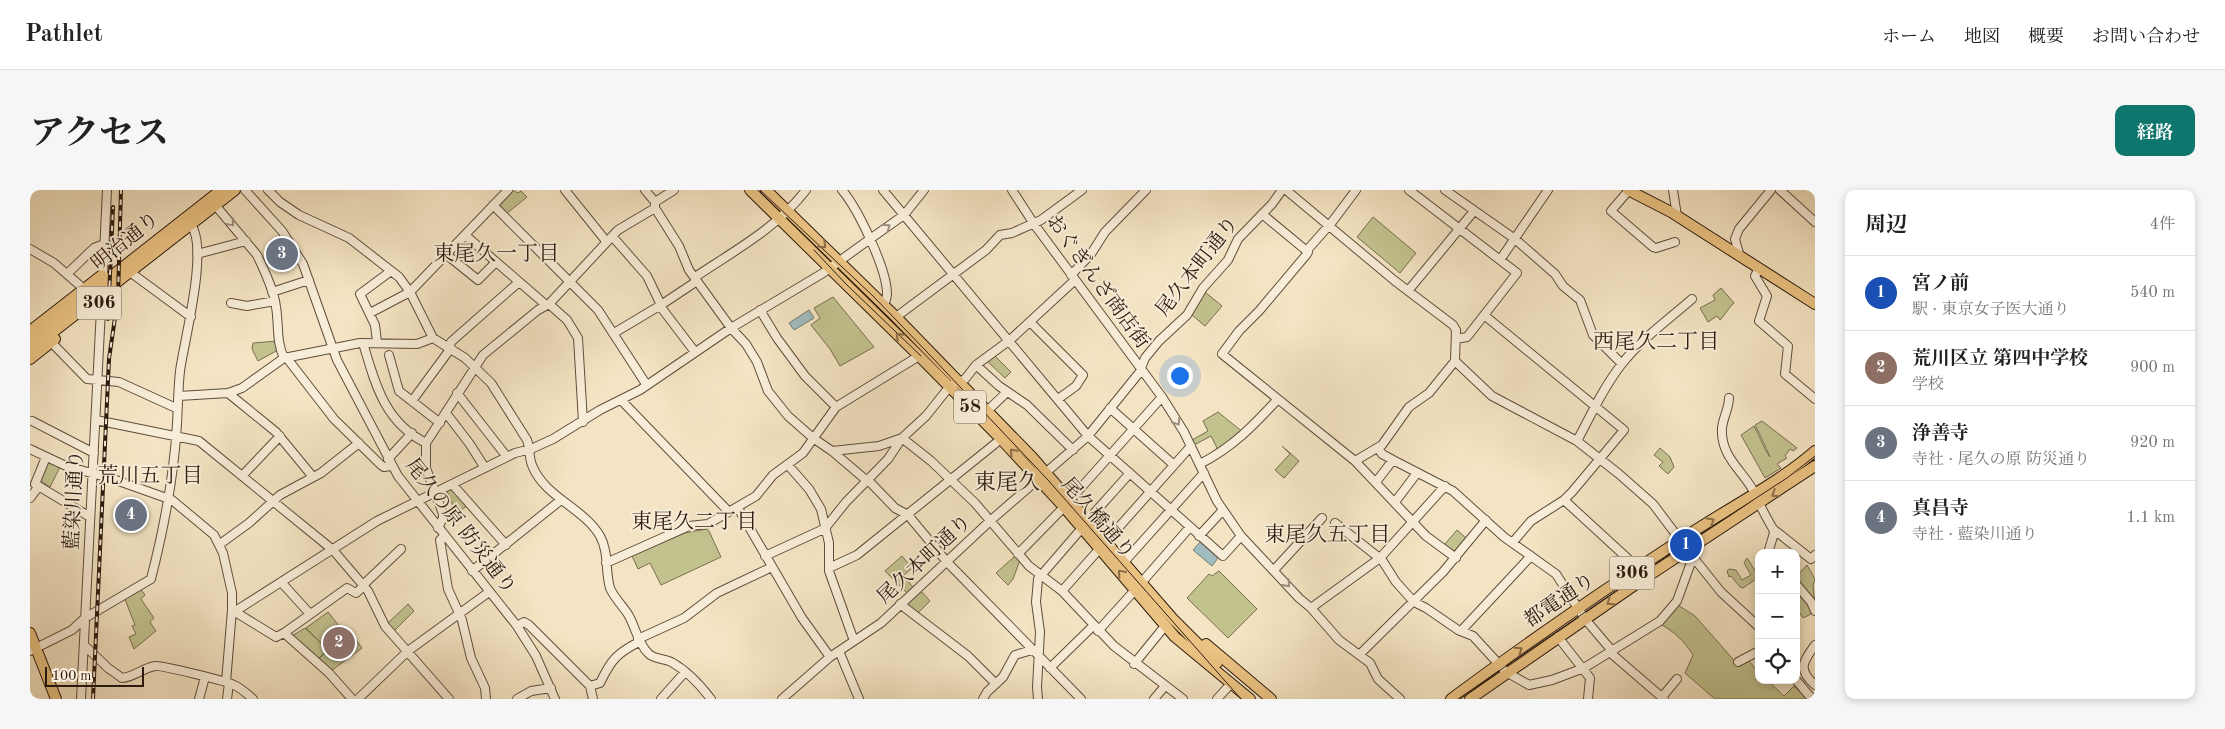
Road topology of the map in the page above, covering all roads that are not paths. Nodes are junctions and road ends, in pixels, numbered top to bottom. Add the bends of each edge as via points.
1 (107, 190) edge
2 (245, 190) edge
3 (268, 190) edge
4 (508, 190) edge
5 (564, 190) edge
6 (645, 190) edge
7 (674, 190) edge
8 (750, 190) edge
9 (766, 190) edge
10 (806, 190) edge
11 (842, 190) edge
12 (883, 190) edge
13 (924, 190) edge
14 (1012, 190) edge
15 (1082, 190) edge
16 (1146, 190) edge
17 (1282, 190) edge
18 (1286, 190) edge
19 (1356, 190) edge
20 (1409, 190) edge
21 (1445, 190) edge
22 (1548, 190) edge
23 (1628, 190) edge
24 (1673, 190) edge
25 (1771, 190) edge
26 (1780, 190) edge
27 (227, 191) edge
28 (493, 205) junction
29 (655, 205) junction
30 (216, 206) junction
31 (1474, 210) junction
32 (788, 212) junction
33 (904, 214) junction
34 (1262, 214) junction
35 (1677, 216) junction
36 (779, 219) junction
37 (1815, 222) edge
38 (1034, 224) junction
39 (191, 225) junction
40 (1330, 225) junction
41 (1460, 228) junction
42 (163, 234) junction
43 (465, 235) junction
44 (609, 239) junction
45 (870, 239) junction
46 (1515, 239) junction
47 (246, 241) junction
48 (1675, 242) dead end
49 (104, 244) junction
50 (167, 244) junction
51 (30, 249) edge
52 (1308, 252) junction
53 (197, 254) junction
54 (447, 255) junction
55 (1740, 257) junction
56 (1500, 260) junction
57 (839, 261) junction
58 (496, 262) junction
59 (830, 267) junction
60 (1758, 268) junction
61 (391, 271) junction
62 (954, 273) junction
63 (67, 274) junction
64 (103, 274) junction
65 (134, 275) junction
66 (1073, 278) junction
67 (696, 279) junction
68 (309, 280) junction
69 (519, 282) junction
70 (571, 282) junction
71 (84, 289) junction
72 (1408, 291) junction
73 (272, 292) junction
74 (410, 292) junction
75 (1692, 299) dead end
76 (275, 301) junction
77 (98, 304) junction
78 (231, 304) dead end
79 (1815, 304) edge
80 (547, 305) junction
81 (661, 305) junction
82 (884, 305) junction
83 (760, 310) junction
84 (370, 313) junction
85 (1484, 315) junction
86 (896, 317) junction
87 (191, 318) junction
88 (1030, 322) junction
89 (731, 328) junction
90 (30, 331) edge
91 (614, 332) junction
92 (433, 338) junction
93 (1456, 339) junction
94 (30, 340) edge
95 (1010, 340) junction
96 (51, 342) junction
97 (362, 342) junction
98 (377, 342) junction
99 (449, 347) junction
100 (332, 348) junction
101 (30, 350) edge
102 (695, 352) junction
103 (389, 355) dead end
104 (920, 356) junction
105 (285, 357) junction
106 (30, 360) edge
107 (1455, 361) junction
108 (1622, 364) junction
109 (976, 365) junction
110 (474, 367) junction
111 (1140, 368) junction
112 (98, 379) junction
113 (960, 382) junction
114 (646, 384) junction
115 (950, 386) junction
116 (1007, 392) junction
117 (228, 393) junction
118 (457, 393) junction
119 (179, 396) junction
120 (1162, 397) junction
121 (1729, 398) dead end
122 (1058, 399) junction
123 (1278, 399) junction
124 (1815, 400) edge
125 (412, 401) junction
126 (622, 401) junction
127 (1596, 406) junction
128 (176, 408) junction
129 (836, 408) junction
130 (1110, 408) junction
131 (987, 411) junction
132 (446, 413) junction
133 (96, 420) junction
134 (32, 421) dead end
135 (583, 422) junction
136 (440, 423) junction
137 (1133, 429) junction
138 (412, 433) junction
139 (280, 436) junction
140 (1088, 436) junction
141 (176, 437) junction
142 (813, 438) junction
143 (902, 438) junction
144 (1001, 439) junction
145 (1578, 441) junction
146 (359, 443) junction
147 (426, 443) junction
148 (1191, 446) junction
149 (1378, 448) junction
150 (30, 449) edge
151 (531, 449) junction
152 (1073, 450) junction
153 (832, 451) junction
154 (1815, 451) edge
155 (94, 453) junction
156 (1110, 455) junction
157 (46, 457) junction
158 (507, 457) junction
159 (1600, 459) junction
160 (1393, 460) junction
161 (1355, 461) junction
162 (390, 462) junction
163 (1200, 464) junction
164 (788, 465) junction
165 (1174, 465) junction
166 (1815, 466) edge
167 (485, 468) junction
168 (1130, 473) junction
169 (1204, 473) junction
170 (1417, 473) junction
171 (93, 474) junction
172 (242, 476) junction
173 (1042, 476) junction
174 (313, 477) junction
175 (867, 480) junction
176 (951, 480) junction
177 (1376, 482) junction
178 (453, 485) junction
179 (39, 486) junction
180 (1445, 486) junction
181 (1150, 492) junction
182 (435, 493) junction
183 (1755, 493) junction
184 (30, 498) edge
185 (169, 499) junction
186 (561, 500) junction
187 (1564, 500) junction
188 (273, 502) junction
189 (416, 502) junction
190 (1395, 502) junction
191 (1067, 504) junction
192 (1758, 505) junction
193 (738, 508) junction
194 (1171, 510) junction
195 (1223, 510) junction
196 (728, 511) junction
197 (908, 515) junction
198 (90, 517) junction
199 (1322, 518) dead end
200 (1413, 520) junction
201 (1486, 520) junction
202 (990, 521) junction
203 (1335, 523) dead end
204 (1085, 524) junction
205 (826, 527) junction
206 (1190, 527) junction
207 (438, 528) junction
208 (1773, 529) junction
209 (444, 536) junction
210 (1200, 536) junction
211 (1241, 536) junction
212 (1680, 540) junction
213 (1513, 542) junction
214 (220, 544) junction
215 (506, 545) junction
216 (1103, 545) junction
217 (401, 549) dead end
218 (1769, 549) edge
219 (333, 550) junction
220 (1018, 554) junction
221 (1691, 554) junction
222 (1815, 555) edge
223 (765, 556) junction
224 (1531, 556) junction
225 (1380, 558) junction
226 (1456, 558) junction
227 (1125, 561) junction
228 (947, 562) junction
229 (606, 563) junction
230 (772, 567) junction
231 (829, 568) junction
232 (1638, 568) junction
233 (1274, 570) junction
234 (472, 571) junction
235 (1040, 574) junction
236 (281, 582) junction
237 (364, 586) junction
238 (1138, 586) junction
239 (1800, 589) edge
240 (1062, 591) junction
241 (490, 592) junction
242 (1412, 601) junction
243 (900, 604) junction
244 (1311, 608) junction
245 (1578, 609) junction
246 (232, 610) junction
247 (1815, 611) edge
248 (310, 614) junction
249 (460, 615) junction
250 (85, 618) junction
251 (1585, 619) junction
252 (1169, 622) junction
253 (1755, 623) edge
254 (517, 626) junction
255 (1096, 628) junction
256 (1461, 632) junction
257 (30, 633) edge
258 (284, 633) junction
259 (1558, 637) junction
260 (1175, 638) junction
261 (639, 640) junction
262 (854, 641) junction
263 (84, 645) junction
264 (1815, 645) edge
265 (33, 650) edge
266 (1032, 650) junction
267 (408, 651) junction
268 (839, 651) junction
269 (1613, 652) junction
270 (1755, 652) edge
271 (1359, 655) junction
272 (1039, 656) junction
273 (830, 657) junction
274 (1212, 662) junction
275 (1738, 662) dead end
276 (1134, 664) junction
277 (1499, 664) junction
278 (1800, 664) edge
279 (1050, 668) junction
280 (1584, 668) junction
281 (685, 672) junction
282 (1506, 672) junction
283 (205, 677) junction
284 (1677, 679) dead end
285 (228, 682) junction
286 (996, 684) junction
287 (1799, 684) edge
288 (1815, 685) edge
289 (590, 686) junction
290 (1165, 686) junction
291 (551, 688) junction
292 (1227, 688) junction
293 (1663, 698) edge
294 (56, 699) edge
295 (81, 699) edge
296 (199, 699) edge
297 (227, 699) edge
298 (253, 699) edge
299 (352, 699) edge
300 (358, 699) edge
301 (449, 699) edge
302 (486, 699) edge
303 (517, 699) edge
304 (555, 699) edge
305 (594, 699) edge
306 (661, 699) edge
307 (711, 699) edge
308 (782, 699) edge
309 (859, 699) edge
310 (982, 699) edge
311 (1038, 699) edge
312 (1081, 699) edge
313 (1154, 699) edge
314 (1183, 699) edge
315 (1217, 699) edge
316 (1240, 699) edge
317 (1250, 699) edge
318 (1260, 699) edge
319 (1271, 699) edge
320 (1400, 699) edge
321 (1450, 699) edge
322 (1470, 699) edge
323 (1588, 699) edge
324 (1812, 699) edge

1 - 49 street
2 - 68 street, 尾久の原 防災通り via 286,237
3 - 61 street via 299,215 349,238
4 - 28 street
5 - 44 street
6 - 29 street
7 - 29 street
8 - 36 main road, 尾久橋通り / 58
9 - 32 main road, 尾久橋通り / 58
10 - 32 street
11 - 45 street
12 - 33 street
13 - 33 street
14 - 38 street, おぐぎんざ商店街
15 - 38 street
16 - 66 street via 1105,232
17 - 34 street, 尾久本町通り
18 - 40 street
19 - 40 street
20 - 41 street
21 - 31 street
22 - 46 street
23 - 35 main road
23 - 48 street via 1611,211 1652,247
24 - 35 street
25 - 55 street via 1739,229 1735,239
26 - 37 street
27 - 30 main road, 明治通り / 306
27 - 42 main road, 明治通り / 306
28 - 43 street
28 - 70 street
29 - 44 street
29 - 67 street
30 - 39 main road, 明治通り / 306
30 -> 47 street
31 - 41 street
31 - 46 street
32 - 36 street
32 -> 57 main road, 尾久橋通り / 58
45 -> 33 street
33 - 62 street
34 - 52 street
34 - 111 street, 尾久本町通り via 1238,239 1228,260 1203,288 1187,315 1159,341
35 - 55 main road
36 - 59 main road, 尾久橋通り / 58
36 - 67 street
38 - 62 street via 1000,235 986,250
38 - 66 street, おぐぎんざ商店街
39 - 50 main road, 明治通り / 306
39 - 53 street via 195,230
40 - 52 street
40 - 72 street
41 - 56 street
41 - 72 street
42 - 64 main road, 306
42 - 94 main road, 明治通り / 306
43 - 54 street
43 - 58 street
44 - 70 street
44 - 81 street via 647,276
45 - 57 street
45 - 82 street via 888,293
46 - 56 street
46 - 108 street via 1580,300 1593,336
47 - 53 street
47 - 73 street via 257,255
49 - 63 street via 94,248
49 - 64 street
50 - 65 main road, 306
50 - 101 main road, 明治通り / 306
51 - 63 street
52 - 123 street via 1222,354
53 - 87 street
54 - 58 street via 478,280
54 - 74 street
55 - 60 main road
56 - 85 street via 1517,273
57 - 59 street
57 - 82 main road, 尾久橋通り / 58
58 - 69 street
59 - 83 street
104 -> 59 main road, 尾久橋通り / 58
60 - 79 main road
60 - 124 street via 1755,276 1767,296 1759,321 1788,346 1785,374
61 - 74 street
61 - 84 street via 360,294
62 - 86 street
62 - 95 street
63 - 71 street
64 - 71 main road, 306
65 - 77 main road, 306
65 - 87 street
66 - 88 street
66 - 111 street, おぐぎんざ商店街
67 - 81 street
67 - 89 street
68 - 73 street
68 - 100 street, 尾久の原 防災通り
69 - 80 street
69 - 99 street
70 - 80 street
70 - 91 street
71 - 90 main road, 306
72 - 93 street via 1452,325
73 - 76 street
74 - 84 street
74 - 92 street
75 - 108 street
76 - 78 street via 247,306
76 - 105 street via 280,351
77 - 96 main road, 306
77 - 112 street, 藍染川通り via 101,309
80 - 110 street via 490,349
80 - 135 street via 567,320 578,338
81 - 91 street
81 - 102 street
82 - 86 main road, 尾久橋通り / 58
83 - 89 street
83 - 129 street via 805,376
84 - 98 street via 376,325
85 - 93 street via 1466,337
85 - 127 street
86 - 113 main road, 尾久橋通り / 58
87 - 119 street via 180,372
88 - 95 street
88 - 122 street via 1083,375 1076,386
89 - 102 street
89 - 142 street via 757,362 768,391 788,416
91 - 114 street
92 - 98 street via 417,344
92 - 99 street
93 - 107 street
95 - 109 street
95 - 122 street
96 - 106 main road, 306
96 - 112 street via 87,379
97 - 98 street
97 - 100 street
97 - 138 street via 382,400
99 - 110 street
99 - 125 street
100 - 105 street
100 - 162 street, 尾久の原 防災通り
102 - 114 street
103 - 125 street via 399,391
104 - 115 main road, 尾久橋通り / 58
104 - 129 street
105 - 117 street via 242,388
105 - 146 street via 334,419
107 - 145 street via 1492,396
107 - 149 street via 1429,393 1409,407
108 - 127 street
109 - 113 street
109 - 116 street
110 - 118 street
110 - 151 street via 491,383
111 - 120 street, おぐぎんざ商店街
111 - 130 street, 尾久本町通り
112 - 128 street via 119,382
112 - 133 street, 藍染川通り
113 - 115 street
113 - 131 main road, 尾久橋通り / 58
114 - 126 street
115 - 143 street via 926,416
115 - 144 main road, 尾久橋通り / 58
116 - 131 street
116 - 152 street via 1027,405
117 - 119 street
117 - 139 street
118 - 132 street
118 - 158 street
119 - 128 street
120 - 137 street
120 -> 148 street, おぐぎんざ商店街
121 - 183 street via 1723,435 1731,462
122 - 140 street
123 - 161 street
123 - 163 street via 1242,438
125 - 136 street
126 - 135 street via 600,410
126 - 196 street
127 - 145 street
127 - 159 street via 1624,430
128 - 141 street
129 - 142 street
130 - 137 street
130 - 140 street, 尾久本町通り
131 - 173 main road, 尾久橋通り / 58
132 - 136 street
132 - 167 street
133 - 141 street
133 - 155 street, 藍染川通り
134 - 155 street
135 - 151 street
136 - 147 street
137 - 156 street
137 - 165 street
138 - 147 street
138 - 162 street
139 - 172 street
139 - 174 street
140 - 152 street, 尾久本町通り
140 - 156 street
141 - 172 street via 199,441
141 - 185 street
142 - 153 street
142 - 164 street via 803,453
143 - 153 street via 879,446
143 - 175 street via 888,459
143 - 176 street
173 -> 144 main road, 尾久橋通り / 58
144 - 176 street
145 - 159 street
146 - 162 street via 384,467
146 - 174 street
147 - 182 street via 426,468
148 - 163 street, おぐぎんざ商店街
148 - 165 street
149 - 160 street
149 - 161 street
150 - 157 street
151 - 158 street
151 - 186 street via 531,464 538,476
152 - 173 street, 尾久本町通り
153 - 175 street
154 - 183 main road, 都電通り / 306
155 - 171 street, 藍染川通り
156 - 168 street
156 - 191 street
157 - 171 street
157 - 179 street via 34,484
158 - 167 street
159 - 187 street
159 - 212 street via 1654,504
160 - 170 street
160 - 177 street
161 - 177 street
162 - 189 street, 尾久の原 防災通り
163 - 169 street, おぐぎんざ商店街
164 - 193 street via 773,475 756,496
164 - 205 street via 822,509
165 - 181 street
166 -> 192 main road, 都電通り / 306
167 - 178 street
168 - 181 street
168 - 204 street
169 - 194 street
169 - 195 street, おぐぎんざ商店街
170 - 180 street
170 - 190 street
171 - 185 street
171 - 198 street, 藍染川通り
172 - 188 street
173 - 191 main road, 尾久橋通り / 58
173 - 202 street, 尾久本町通り
174 - 188 street
175 - 197 street via 895,508
175 - 205 street
176 - 197 street
176 - 202 street
177 - 190 street
178 - 182 street
178 - 215 street
179 - 184 street
179 - 198 street
180 - 200 street
180 - 201 street
181 - 194 street
181 - 216 street
182 - 189 street
182 - 207 street via 443,518
183 - 192 street
212 -> 183 main road, 都電通り / 306
185 - 214 street via 198,521
185 - 250 street via 151,579
186 - 215 street
186 - 229 street via 597,531 603,542
187 - 213 street via 1531,521
187 - 232 street
188 - 214 street
188 - 219 street
189 - 207 street, 尾久の原 防災通り
189 - 219 street via 377,521
190 - 200 street
191 - 204 main road, 尾久橋通り / 58
191 - 220 street
192 - 208 street
192 - 221 main road, 都電通り / 306
193 - 196 street
193 - 223 street
194 - 206 street
194 - 227 street
195 - 210 street
195 - 211 street, おぐぎんざ商店街
196 - 229 street via 708,524 689,526
197 - 228 street
197 - 231 street via 857,555
198 - 250 street, 藍染川通り
199 - 233 street
200 - 225 street
200 - 226 street via 1426,536
201 - 213 street
201 - 226 street
202 - 220 street
202 - 228 street, 尾久本町通り
203 - 225 street
204 - 216 main road, 尾久橋通り / 58
204 - 235 street
205 - 223 street
205 - 231 street
206 - 210 street
206 - 238 street
207 - 209 street, 尾久の原 防災通り
208 - 218 street
208 - 222 street via 1811,559
209 - 234 street, 尾久の原 防災通り
209 - 249 street via 440,540 448,590
210 - 211 street via 1223,556
211 - 233 street, おぐぎんざ商店街
212 - 221 street
212 - 232 main road, 都電通り / 306
213 - 224 street
214 - 246 street via 232,593
215 - 234 street
216 - 227 main road, 尾久橋通り / 58
238 -> 216 main road, 尾久橋通り / 58
216 - 240 street
217 - 237 street
219 - 236 street
219 - 237 street
220 - 235 street
221 -> 251 main road, 都電通り / 306
221 - 253 street via 1721,592
221 - 269 street via 1677,601 1670,611
223 - 230 street
224 - 245 street via 1556,574
224 - 256 street
225 - 242 street
225 - 244 street
226 - 242 street
227 - 238 main road, 尾久橋通り / 58
228 - 243 street, 尾久本町通り
228 - 266 street
229 - 261 street via 610,589 629,616
230 - 261 street via 717,593 684,618
230 - 273 street
231 - 262 street
232 - 245 main road, 都電通り / 306
233 -> 244 street, おぐぎんざ商店街
234 - 241 street, 尾久の原 防災通り
235 - 240 street
235 - 272 street via 1036,588
236 - 246 street
236 - 248 street
237 - 248 street via 356,593 347,588
237 - 267 street via 379,618
238 - 252 main road, 尾久橋通り / 58
238 - 255 street
239 - 247 street
240 - 255 street
241 - 249 street
241 - 254 street, 尾久の原 防災通り
242 - 256 street
242 - 271 street
243 - 262 street, 尾久本町通り
243 - 286 street via 968,656
244 - 271 street, おぐぎんざ商店街 via 1339,640
245 - 251 street
277 -> 245 main road, 都電通り / 306
246 - 258 street via 271,636
246 - 285 street
248 - 258 street
249 - 267 street
249 - 302 street
250 - 263 street, 藍染川通り
250 - 265 street via 72,630
251 - 259 main road, 都電通り / 306
251 - 269 street
252 - 260 main road, 尾久橋通り / 58
252 - 274 main road, 尾久橋通り / 58
252 - 276 street
252 - 319 main road via 1194,633
254 - 289 street via 524,622 529,625
254 - 291 street, 尾久の原 防災通り
255 - 276 street
255 - 279 street
256 - 277 street via 1473,636
257 - 265 main road
258 - 299 street via 330,673
259 - 280 street
259 - 282 main road, 都電通り / 306
260 - 274 main road, 尾久橋通り / 58
260 - 292 main road
261 - 281 street via 653,657 672,662
261 - 289 street via 613,658 600,683
262 - 268 street, 尾久本町通り
263 - 283 street via 122,678 155,666
263 - 295 street, 藍染川通り
264 - 278 street
265 - 294 main road
266 - 272 street
266 - 286 street via 1015,655 1003,678
267 - 300 street
267 - 301 street
268 - 273 street, 尾久本町通り
268 - 309 street
269 - 280 street
269 - 293 street
270 - 275 street
271 - 320 street, おぐぎんざ商店街 via 1370,663 1378,679
272 - 279 street
272 - 311 street
273 - 308 street, 尾久本町通り
274 - 317 main road, 尾久橋通り / 58
274 - 318 main road, 尾久橋通り / 58
276 - 290 street
277 - 282 street
277 - 321 main road, 都電通り / 306
278 - 288 street
279 - 312 street
280 - 282 street via 1529,685
280 - 323 street via 1590,678
281 - 306 street
281 - 307 street
282 - 322 main road, 都電通り / 306
283 - 285 street
283 - 296 street
284 - 293 street
285 - 297 street
285 - 298 street
286 - 310 street
287 - 324 street
289 - 305 street
290 - 313 street
290 - 314 street
291 - 303 street via 531,691
291 - 304 street, 尾久の原 防災通り
292 - 315 street
292 - 316 main road

